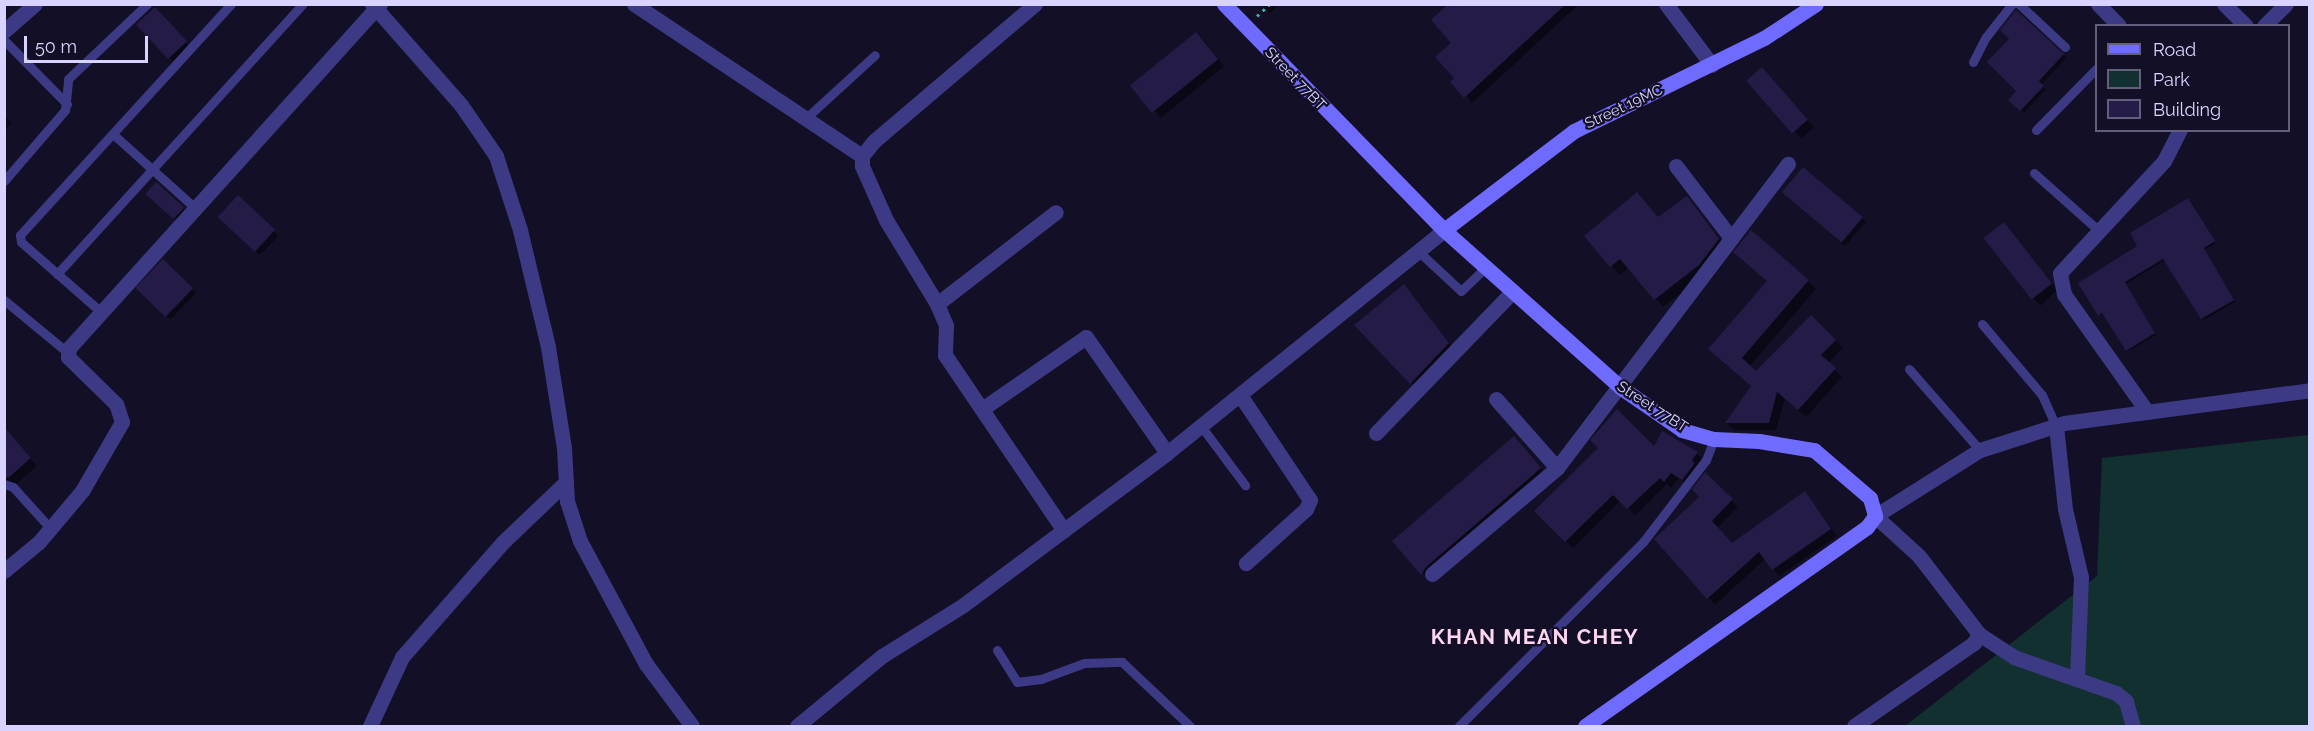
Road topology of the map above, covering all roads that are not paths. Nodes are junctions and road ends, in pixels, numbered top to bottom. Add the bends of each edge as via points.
1 (35, 4) edge
2 (147, 4) edge
3 (231, 4) edge
4 (303, 4) edge
5 (634, 4) edge
6 (1035, 4) edge
7 (1224, 4) edge
8 (1666, 4) edge
9 (2012, 4) edge
10 (2019, 4) edge
11 (2097, 4) edge
12 (2224, 4) edge
13 (2286, 4) edge
14 (376, 6) edge
15 (1806, 7) edge
16 (2117, 24) edge
17 (2244, 24) edge
18 (2266, 24) edge
19 (4, 31) edge
20 (4, 40) edge
21 (2065, 47) dead end
22 (875, 55) dead end
23 (1973, 62) dead end
24 (1712, 65) junction
25 (2095, 71) edge
26 (68, 104) junction
27 (806, 118) junction
28 (2036, 130) dead end
29 (2179, 132) edge
30 (114, 135) junction
31 (862, 156) junction
32 (1788, 164) dead end
33 (1676, 166) dead end
34 (153, 171) junction
35 (2034, 173) dead end
36 (4, 181) edge
37 (195, 208) junction
38 (1056, 212) dead end
39 (1444, 230) junction
40 (2098, 230) junction
41 (1731, 238) junction
42 (1419, 252) junction
43 (1486, 267) junction
44 (57, 274) junction
45 (1513, 291) junction
46 (4, 300) edge
47 (937, 304) junction
48 (101, 312) junction
49 (1982, 324) dead end
50 (66, 352) junction
51 (1909, 369) dead end
52 (1620, 387) junction
53 (2310, 390) edge
54 (1240, 395) junction
55 (1496, 399) dead end
56 (982, 409) junction
57 (2146, 410) junction
58 (1201, 426) junction
59 (2056, 426) junction
60 (1376, 433) dead end
61 (1714, 439) junction
62 (1980, 450) junction
63 (1167, 453) junction
64 (1557, 468) junction
65 (566, 482) junction
66 (4, 484) edge
67 (1245, 485) dead end
68 (1875, 516) junction
69 (51, 529) junction
70 (1064, 531) junction
71 (1246, 563) dead end
72 (4, 571) edge
73 (1432, 574) dead end
74 (1978, 634) junction
75 (997, 650) dead end
76 (2077, 677) junction
77 (370, 726) edge
78 (692, 726) edge
79 (797, 726) edge
80 (1190, 726) edge
81 (1459, 726) edge
82 (1585, 726) edge
83 (1854, 726) edge
84 (2133, 726) edge

1 - 19 street
2 - 26 lane via 68,79
3 - 30 lane
4 - 34 lane
5 - 27 street
6 - 31 street via 874,141
7 - 39 street, Street 77BT
8 - 24 street
9 - 23 lane via 1986,37
10 - 21 lane
11 - 16 street
12 - 17 street
13 - 18 street
14 - 37 street
14 - 65 street via 461,105 496,156 520,230 548,347
15 - 24 street, Street 19MC
20 - 26 lane
22 - 27 lane
24 - 39 street, Street 19MC via 1574,131
25 - 28 lane
26 - 36 lane
27 - 31 street
29 - 40 street via 2164,160
30 - 34 lane
30 - 44 lane via 20,235 21,242
31 - 47 street via 865,180
32 - 41 street
33 - 41 street
34 - 37 lane
34 - 44 lane
35 - 40 lane
37 - 48 street
38 - 47 street
39 - 42 street
39 - 43 street, Street 77BT
40 - 57 street via 2060,273 2060,284
41 - 52 street
42 - 43 lane via 1461,291
42 - 54 street
43 - 45 street, Street 77BT
44 - 48 lane
45 - 52 street, Street 77BT
45 - 60 street
46 - 50 lane
47 - 56 street via 945,325 945,355
48 - 50 street
49 - 59 lane via 2042,395
50 - 69 street via 116,404 122,422 82,490
51 - 62 lane
52 - 61 street, Street 77BT via 1682,430
52 - 64 street
53 - 57 street via 2230,404
54 - 58 street
54 - 71 street via 1310,500 1306,510
55 - 64 street
56 - 63 street via 1086,337
56 - 70 street
57 - 59 street
58 - 63 street
58 - 67 lane
59 - 62 street
59 - 76 street via 2065,509 2081,578
61 - 68 street, Street 77BT via 1760,441 1814,450 1870,498
61 - 81 lane via 1706,460 1643,542
62 - 68 street
63 - 70 street
64 - 73 street
65 - 77 street via 504,541 402,657
65 - 78 street via 567,501 580,541 646,664
66 - 69 lane via 13,487
68 - 74 street via 1919,556
68 - 82 street via 1868,527
69 - 72 street
70 - 79 street via 962,606 882,656
74 - 76 street via 2014,657
74 - 83 street via 1974,643
75 - 80 lane via 1017,682 1041,679 1084,663 1122,662
76 - 84 street via 2126,701

